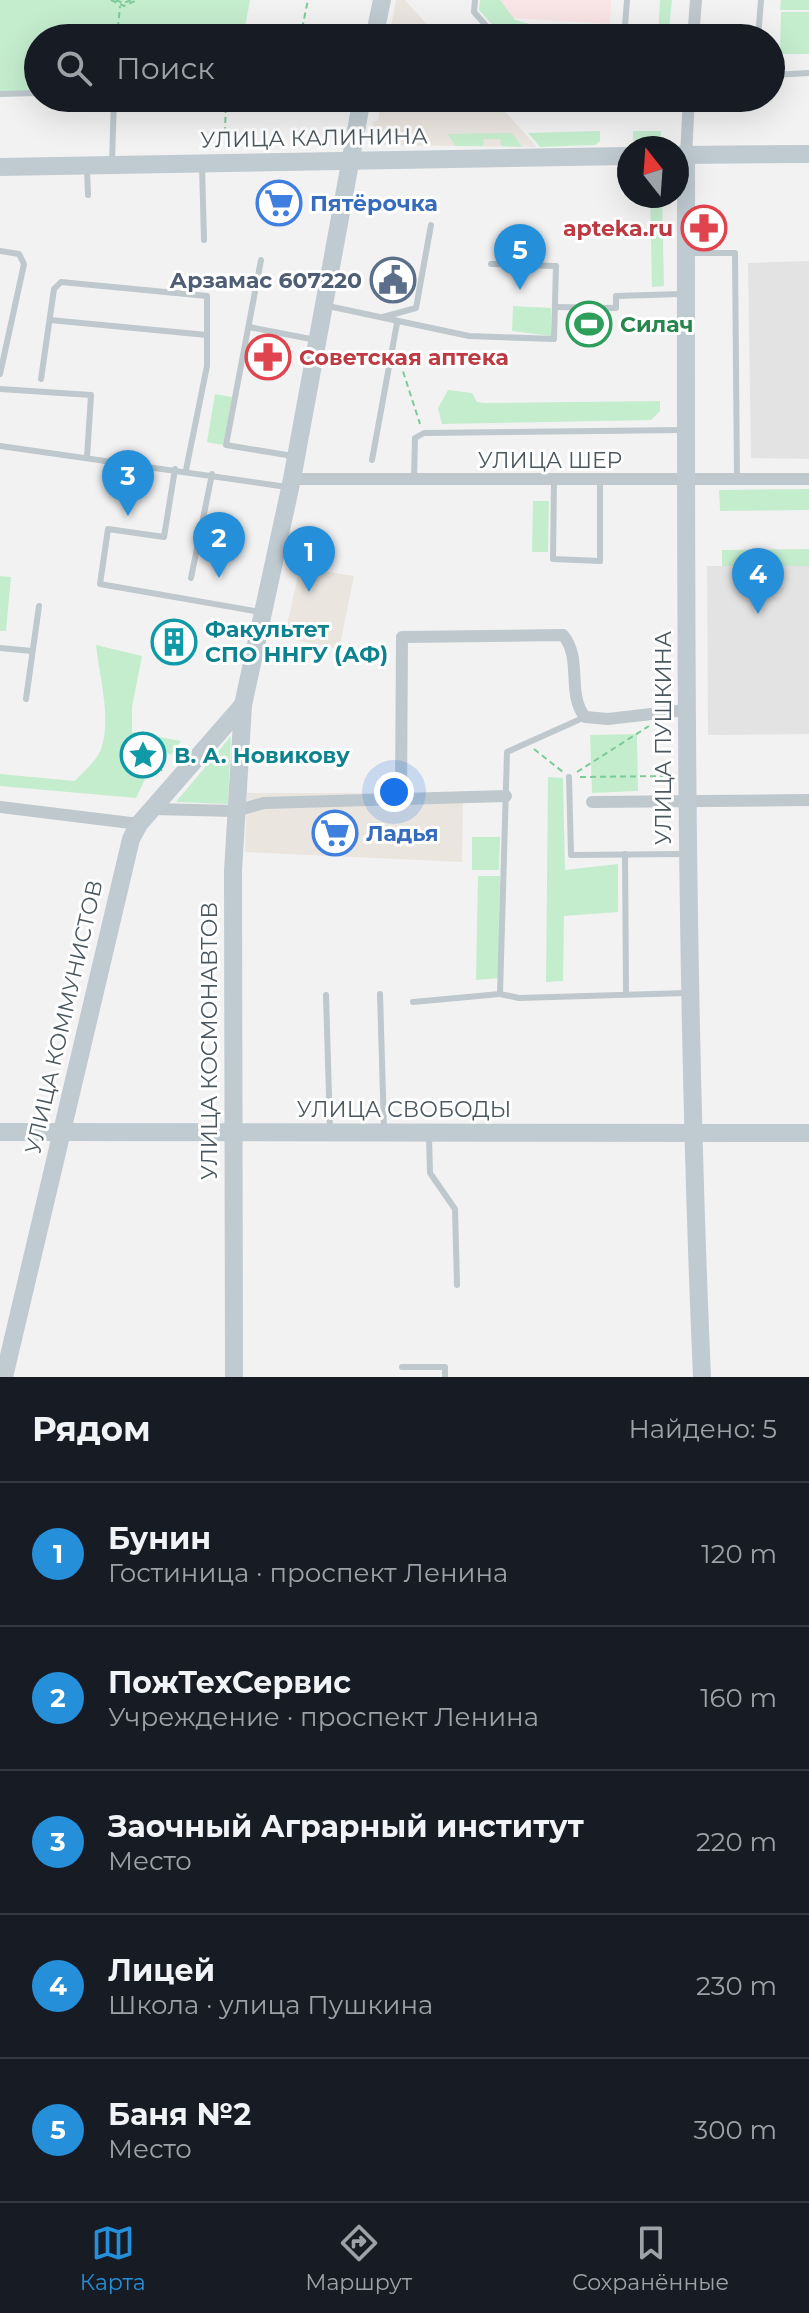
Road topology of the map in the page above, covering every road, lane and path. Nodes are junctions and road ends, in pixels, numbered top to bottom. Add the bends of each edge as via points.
1 (111, 0) edge
2 (116, 0) edge
3 (132, 0) edge
4 (137, 0) edge
5 (308, 0) edge
6 (382, 0) edge
7 (475, 0) edge
8 (627, 0) edge
9 (696, 0) edge
10 (761, 0) edge
11 (120, 6) junction
12 (118, 24) edge
13 (303, 24) edge
14 (377, 24) edge
15 (485, 24) edge
16 (625, 24) edge
17 (694, 24) edge
18 (759, 24) edge
19 (809, 73) edge
20 (785, 74) edge
21 (24, 93) edge
22 (0, 94) edge
23 (114, 112) edge
24 (226, 112) edge
25 (359, 112) edge
26 (687, 112) edge
27 (225, 133) dead end
28 (684, 136) edge
29 (809, 154) edge
30 (689, 155) edge
31 (617, 156) edge
32 (350, 161) junction
33 (202, 165) junction
34 (87, 166) junction
35 (112, 166) junction
36 (0, 167) edge
37 (88, 195) dead end
38 (684, 208) edge
39 (431, 225) dead end
40 (204, 240) dead end
41 (0, 251) edge
42 (686, 253) junction
43 (261, 260) dead end
44 (491, 264) dead end
45 (686, 294) junction
46 (324, 305) junction
47 (555, 307) junction
48 (380, 318) junction
49 (50, 320) junction
50 (397, 323) junction
51 (249, 327) junction
52 (207, 335) junction
53 (318, 340) junction
54 (400, 362) dead end
55 (0, 374) edge
56 (41, 379) dead end
57 (0, 389) edge
58 (687, 430) junction
59 (424, 433) junction
60 (0, 446) edge
61 (296, 456) junction
62 (87, 457) junction
63 (372, 460) dead end
64 (175, 469) junction
65 (186, 470) junction
66 (212, 474) junction
67 (809, 479) edge
68 (414, 480) junction
69 (554, 480) junction
70 (600, 480) junction
71 (687, 480) junction
72 (737, 480) junction
73 (291, 483) junction
74 (191, 578) dead end
75 (39, 606) dead end
76 (263, 612) junction
77 (0, 648) edge
78 (32, 651) junction
79 (26, 699) dead end
80 (243, 705) junction
81 (679, 711) junction
82 (585, 717) junction
83 (527, 743) junction
84 (145, 757) junction
85 (155, 765) junction
86 (166, 774) dead end
87 (673, 776) dead end
88 (569, 777) junction
89 (506, 796) junction
90 (809, 800) edge
91 (401, 801) junction
92 (687, 801) junction
93 (592, 802) dead end
94 (0, 807) edge
95 (153, 809) junction
96 (235, 811) junction
97 (139, 824) junction
98 (625, 854) junction
99 (688, 854) junction
100 (626, 992) junction
101 (690, 993) junction
102 (380, 994) dead end
103 (500, 994) junction
104 (326, 995) dead end
105 (413, 1002) dead end
106 (0, 1132) edge
107 (61, 1132) junction
108 (233, 1133) junction
109 (330, 1133) junction
110 (384, 1133) junction
111 (429, 1133) junction
112 (691, 1133) junction
113 (809, 1133) edge
114 (457, 1285) dead end
115 (4, 1377) edge
116 (234, 1377) edge
117 (410, 1377) edge
118 (445, 1377) edge
119 (702, 1377) edge

1 - 11 path
2 - 3 path
4 - 11 path
5 - 13 path
6 - 14 street
7 - 15 lane via 474,12
8 - 16 lane
9 - 17 street
10 - 18 lane
11 - 12 path
19 - 20 lane
21 - 22 lane
23 - 35 lane
24 - 27 path
25 - 32 street, УЛИЦА КОСМОНАВТОВ
26 - 28 street, УЛИЦА ПУШКИНА
29 - 30 street
31 - 32 street, УЛИЦА КАЛИНИНА
32 - 33 street, УЛИЦА КАЛИНИНА
32 - 46 street, УЛИЦА КОСМОНАВТОВ
33 - 35 street, УЛИЦА КАЛИНИНА
33 - 40 lane
34 - 35 street, УЛИЦА КАЛИНИНА
34 - 36 street, УЛИЦА КАЛИНИНА
34 - 37 lane
38 - 42 street, УЛИЦА ПУШКИНА
39 - 48 lane via 416,308
41 - 55 lane via 19,254 24,264
42 - 45 street, УЛИЦА ПУШКИНА
42 - 72 lane via 735,253
43 - 51 lane
44 - 47 lane via 556,266
45 - 47 lane via 616,296 616,308
45 - 58 street, УЛИЦА ПУШКИНА
46 - 48 lane
46 - 53 street, УЛИЦА КОСМОНАВТОВ
47 - 50 lane via 554,339 469,336
48 - 50 lane
49 - 52 lane
49 - 52 lane via 54,289 61,282 207,296
49 - 56 lane
50 - 63 lane
51 - 53 lane
51 - 61 lane via 226,445
52 - 65 lane via 207,366
53 - 61 street, УЛИЦА КОСМОНАВТОВ
54 - 59 path
57 - 62 lane via 91,395
58 - 59 lane
58 - 71 street, УЛИЦА ПУШКИНА
59 - 68 lane via 415,438
60 - 62 lane
61 - 73 street, УЛИЦА КОСМОНАВТОВ
62 - 64 lane
64 - 65 lane
64 - 76 lane via 164,537 108,529 100,584
65 - 66 lane
66 - 73 lane
66 - 74 lane
67 - 72 street, УЛИЦА ШЕР
68 - 69 street, УЛИЦА ШЕР
68 - 73 street, УЛИЦА ШЕР
69 - 70 street, УЛИЦА ШЕР
69 - 70 lane via 553,559 600,561
70 - 71 street, УЛИЦА ШЕР
71 - 72 street, УЛИЦА ШЕР
71 - 81 street, УЛИЦА ПУШКИНА
73 - 76 street, УЛИЦА КОСМОНАВТОВ
75 - 78 lane
76 - 80 street, УЛИЦА КОСМОНАВТОВ
77 - 78 lane
78 - 79 lane
80 - 95 street, УЛИЦА КОММУНИСТОВ
80 - 96 street, УЛИЦА КОСМОНАВТОВ
81 - 82 street
81 - 88 path
81 - 92 street, УЛИЦА ПУШКИНА
82 - 83 lane
82 - 91 street via 576,706 573,647 563,635 402,637
83 - 88 path
83 - 89 lane via 507,752
84 - 85 path
84 - 85 path via 150,752 160,760
84 - 85 path via 141,763 151,771
85 - 86 path
87 - 88 path
88 - 98 lane via 571,855
89 - 91 street
89 - 103 lane
90 - 92 street
91 - 96 street via 264,803
92 - 93 street
92 - 99 street, УЛИЦА ПУШКИНА
94 - 97 street
95 - 96 street
95 - 97 street, УЛИЦА КОММУНИСТОВ
96 - 108 street, УЛИЦА КОСМОНАВТОВ
97 - 107 street, УЛИЦА КОММУНИСТОВ via 125,859
98 - 99 lane
98 - 100 lane
99 - 101 street, УЛИЦА ПУШКИНА
100 - 101 lane
100 - 103 lane via 519,998
101 - 112 street, УЛИЦА ПУШКИНА
102 - 110 lane
103 - 105 lane
104 - 109 lane
106 - 107 street, УЛИЦА СВОБОДЫ
107 - 108 street, УЛИЦА СВОБОДЫ
107 - 115 street, УЛИЦА КОММУНИСТОВ
108 - 109 street, УЛИЦА СВОБОДЫ
108 - 116 street, УЛИЦА КОСМОНАВТОВ
109 - 110 street, УЛИЦА СВОБОДЫ
110 - 111 street, УЛИЦА СВОБОДЫ
111 - 112 street, УЛИЦА СВОБОДЫ
111 - 114 lane via 430,1173 455,1209
112 - 113 street, УЛИЦА СВОБОДЫ
112 - 119 street, УЛИЦА ПУШКИНА
117 - 118 lane via 406,1367 445,1367

